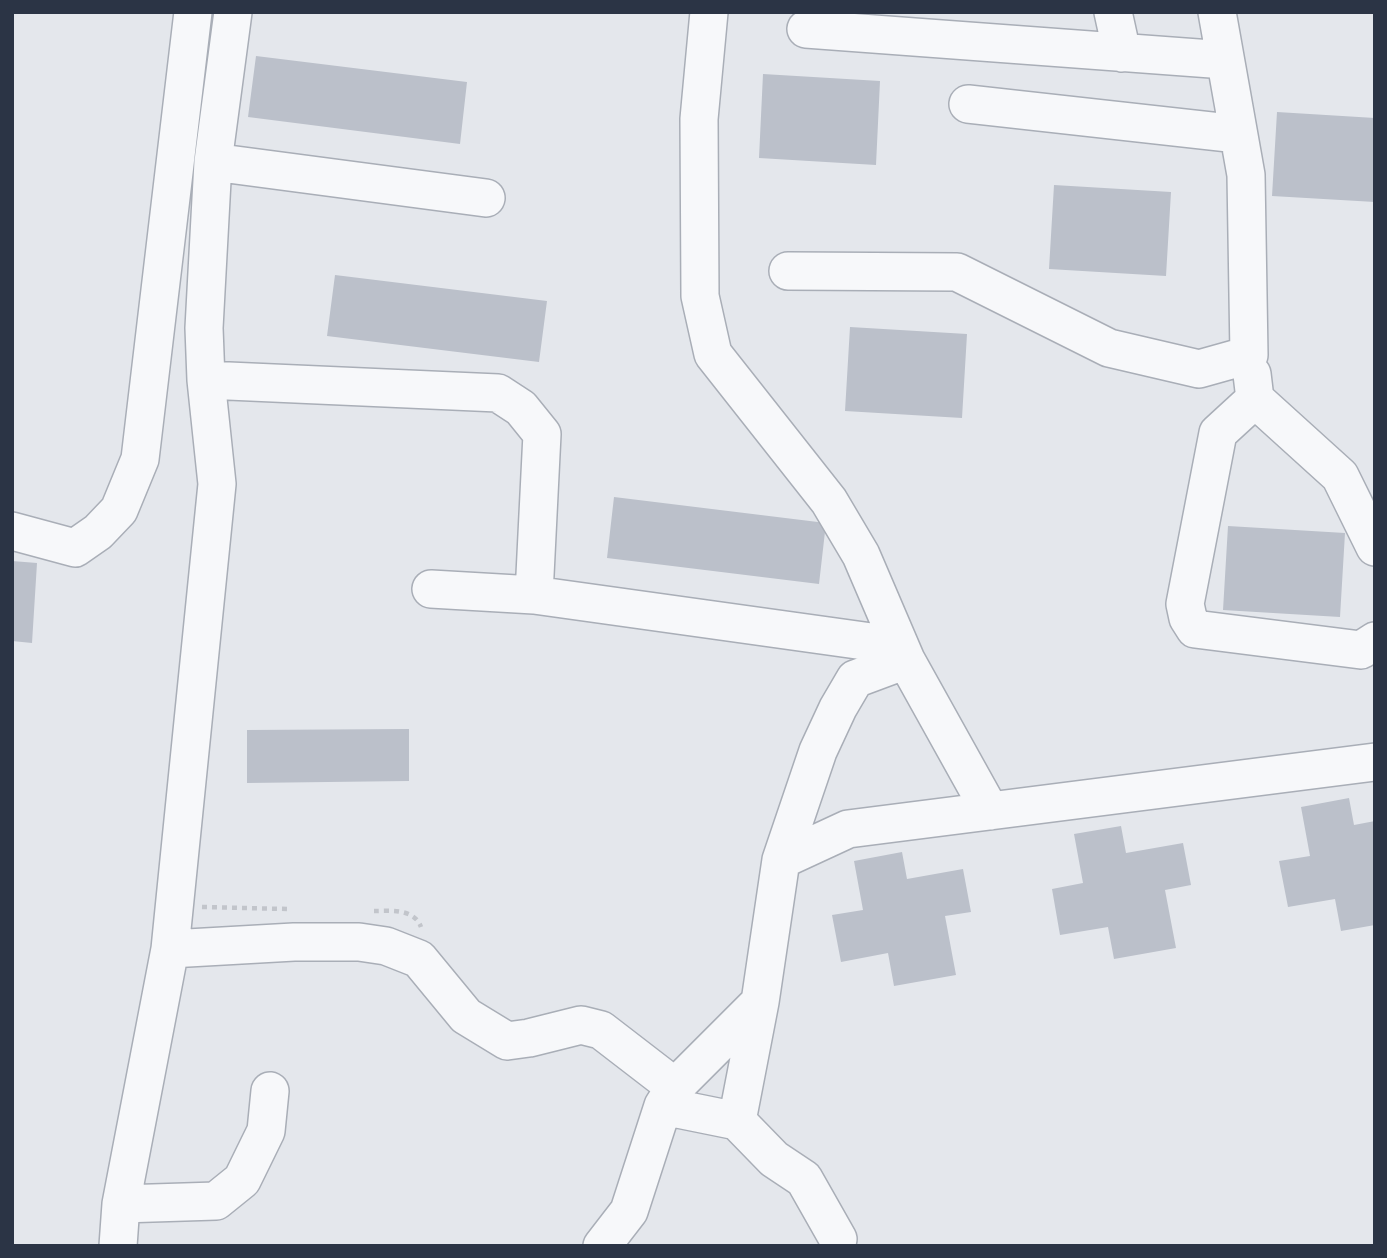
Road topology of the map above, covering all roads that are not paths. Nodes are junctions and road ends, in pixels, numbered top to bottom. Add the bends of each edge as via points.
1 (194, 12) edge
2 (233, 12) edge
3 (709, 12) edge
4 (1113, 12) edge
5 (1217, 12) edge
6 (806, 29) dead end
7 (1122, 53) junction
8 (1225, 60) junction
9 (968, 104) dead end
10 (1238, 134) junction
11 (213, 162) junction
12 (486, 198) dead end
13 (788, 271) dead end
14 (1250, 355) junction
15 (206, 380) junction
16 (1255, 399) junction
17 (12, 531) edge
18 (1375, 547) edge
19 (431, 589) dead end
20 (534, 595) junction
21 (1375, 641) edge
22 (903, 653) junction
23 (1375, 762) edge
24 (990, 811) junction
25 (781, 860) junction
26 (170, 948) junction
27 (760, 1002) junction
28 (270, 1091) dead end
29 (669, 1097) junction
30 (737, 1121) junction
31 (121, 1204) junction
32 (838, 1239) dead end
33 (118, 1246) edge
34 (602, 1246) edge

1 - 17 street via 140,459 119,510 75,548
2 - 11 street
3 - 22 street via 699,119 700,296 713,354 829,501 861,555
4 - 7 street
5 - 8 street
6 - 7 street
7 - 8 street
8 - 10 street
9 - 10 street
10 - 14 street via 1246,175
11 - 12 street
11 - 15 street via 204,328
13 - 14 street via 957,272 1109,348 1199,369
14 - 16 street
15 - 20 street via 498,393 521,408 542,434
15 - 26 street via 217,484
16 - 18 street via 1340,476
16 - 21 street via 1218,433 1185,604 1188,618 1195,629 1362,650
19 - 20 street
20 - 22 street
22 - 24 street
22 - 25 street via 855,679 818,751
23 - 24 street
24 - 25 street via 848,829
25 - 27 street
26 - 29 street via 294,942 386,946 419,959 466,1016 507,1041 581,1025 601,1030
26 - 31 street
27 - 29 street
27 - 30 street
28 - 31 street via 266,1131 242,1180 216,1200
29 - 30 street
29 - 34 street via 629,1211
30 - 32 street via 774,1159 804,1179
31 - 33 street

